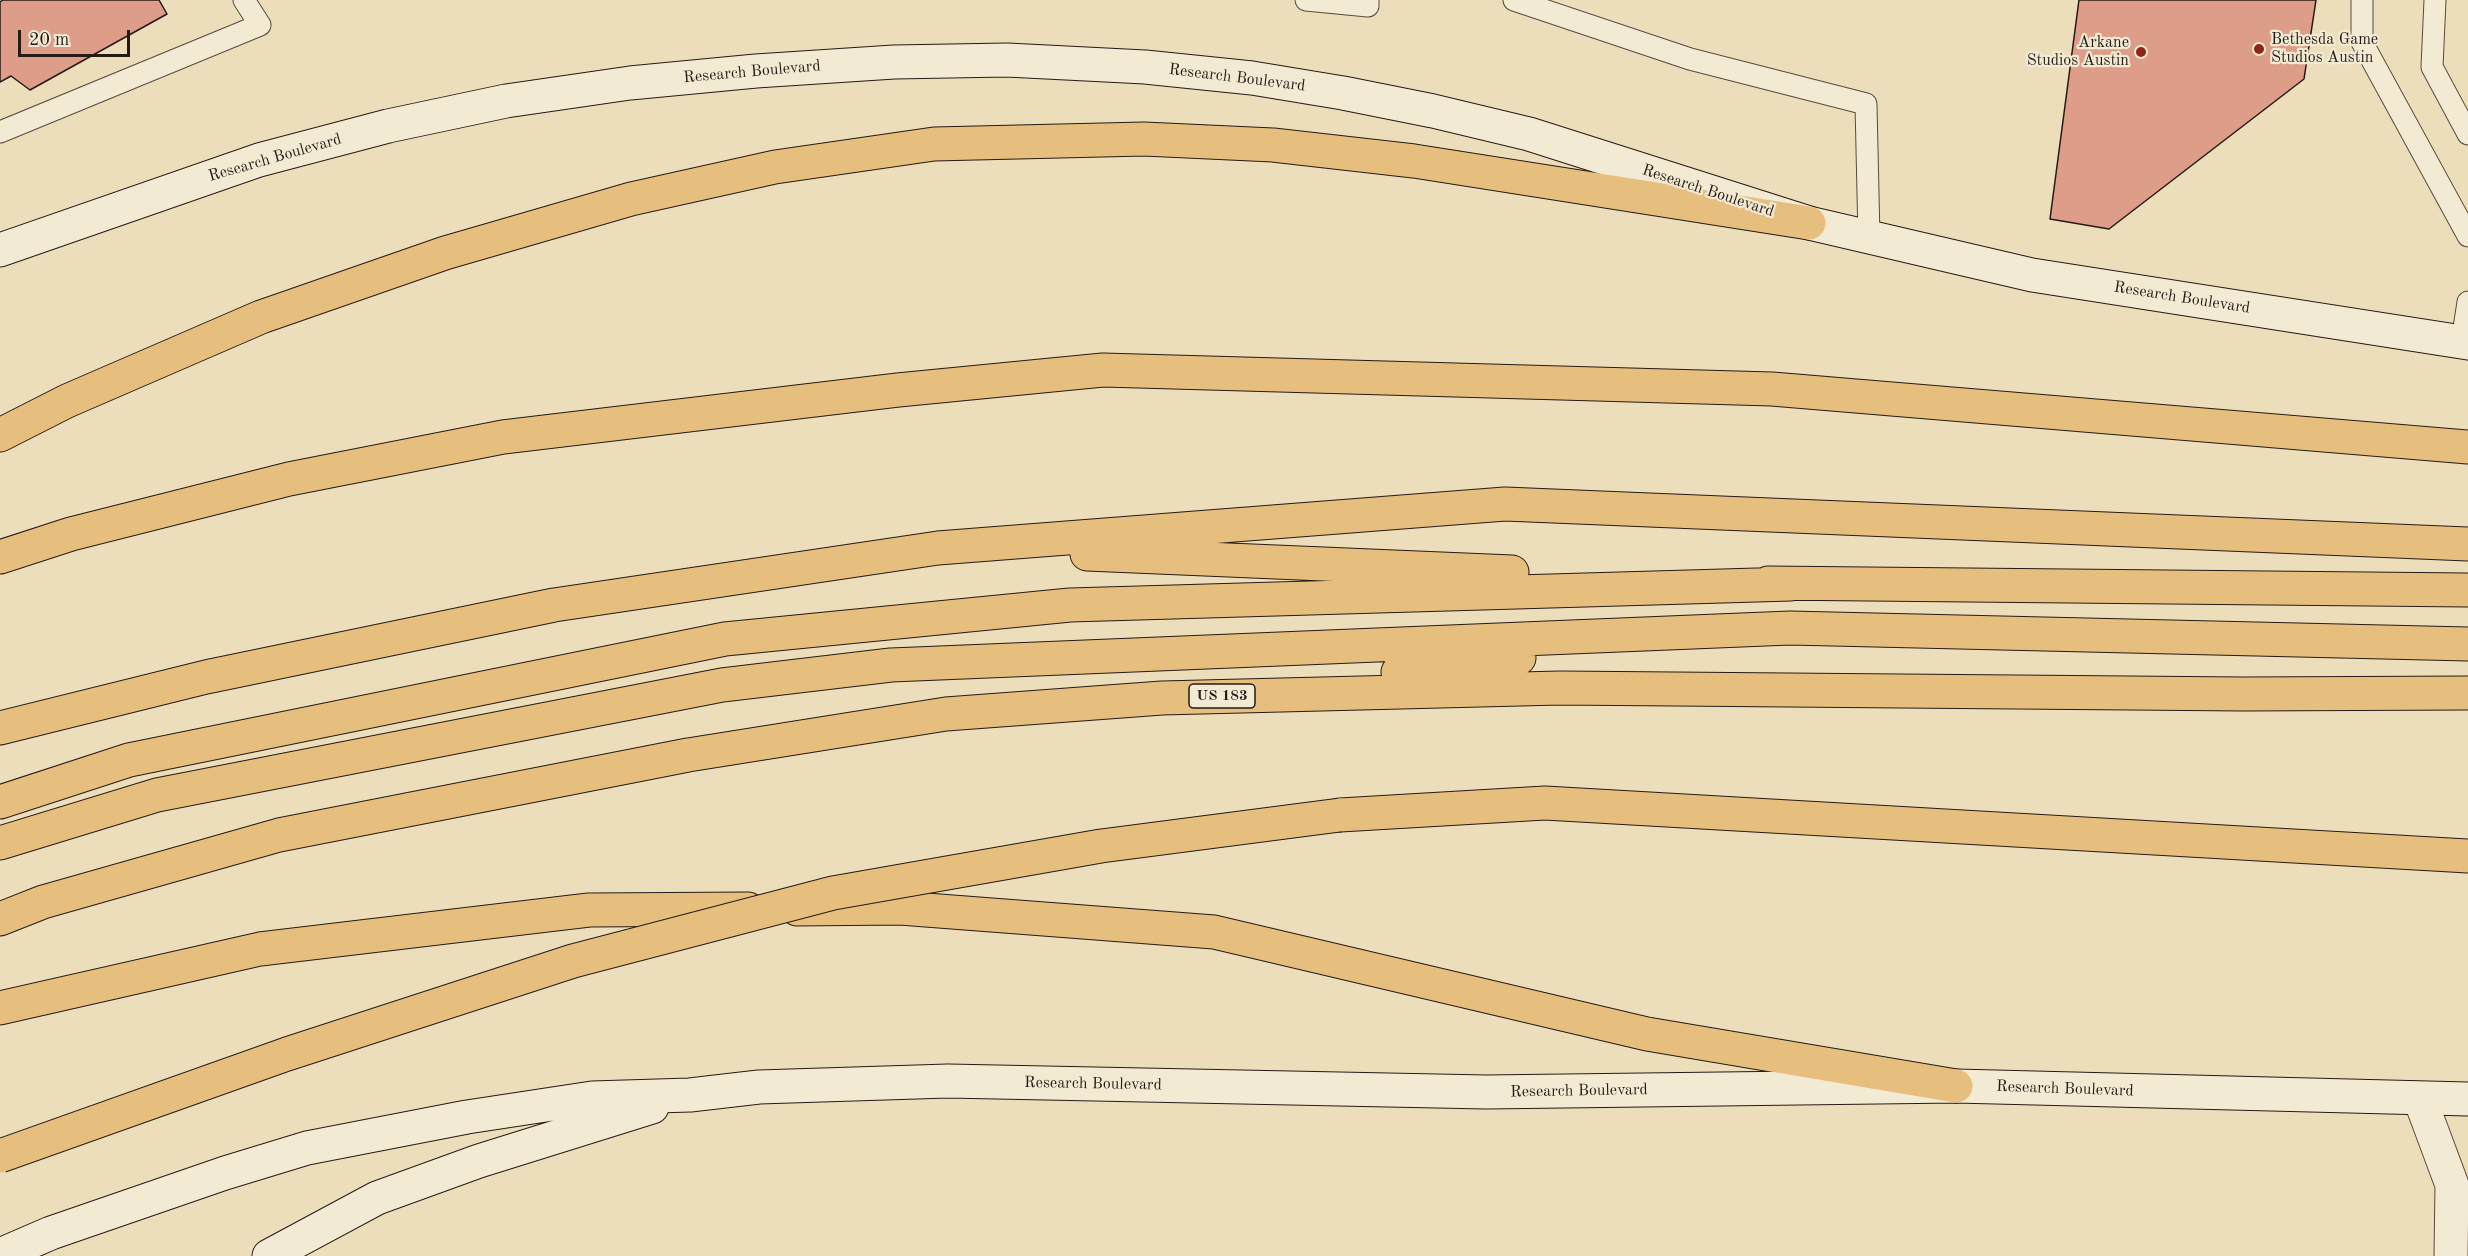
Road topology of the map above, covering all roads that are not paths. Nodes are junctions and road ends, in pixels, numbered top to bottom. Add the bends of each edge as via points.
1 (244, 0) edge
2 (1306, 0) edge
3 (1368, 0) edge
4 (1514, 0) edge
5 (2362, 0) edge
6 (2435, 0) edge
7 (0, 132) edge
8 (2468, 134) edge
9 (1809, 224) junction
10 (2468, 236) edge
11 (1869, 238) junction
12 (0, 250) edge
13 (2468, 302) edge
14 (2465, 342) edge
15 (0, 435) edge
16 (2468, 447) edge
17 (2468, 544) edge
18 (938, 548) junction
19 (0, 557) edge
20 (1791, 584) junction
21 (2468, 590) edge
22 (1790, 628) junction
23 (2468, 644) edge
24 (2468, 693) edge
25 (1162, 698) junction
26 (0, 728) edge
27 (0, 802) edge
28 (0, 843) edge
29 (2468, 856) edge
30 (0, 919) edge
31 (0, 1008) edge
32 (1956, 1086) junction
33 (690, 1095) junction
34 (2420, 1099) junction
35 (2468, 1099) edge
36 (0, 1156) edge
37 (0, 1255) edge
38 (269, 1256) edge
39 (2451, 1256) edge

1 - 7 lane via 260,25
2 - 3 lane via 1368,6
4 - 11 lane via 1690,59 1866,104
5 - 10 lane via 2362,42
6 - 8 lane via 2432,67
9 - 11 main road, Research Boulevard
9 - 12 main road, Research Boulevard via 1529,134 1433,111 1252,78 1145,67 1006,60 756,70 506,101 388,126 259,160
9 - 15 highway via 1414,161 1273,145 1144,139 934,144 775,167 631,199 445,253 261,317 67,401
11 - 14 main road, Research Boulevard via 2032,275
13 - 14 lane
16 - 19 highway via 1772,388 1103,370 502,437 290,479 71,534
17 - 18 highway via 1505,504
18 - 20 highway
18 - 26 highway via 555,605 206,677
20 - 21 highway
20 - 27 highway via 1070,605 725,639 129,760
22 - 23 highway
22 - 25 highway
22 - 28 highway via 891,665 722,686 157,795
24 - 25 highway, US 183 via 1560,688
25 - 30 highway, US 183 via 946,714 688,755 279,835 43,902
29 - 36 highway, bridge via 1545,803 1340,815 1101,846 834,893 573,961 287,1054
31 - 32 highway via 260,949 589,910 900,908 1214,932 1647,1034
32 - 33 main road, Research Boulevard via 1486,1092 948,1081 759,1087
32 - 34 main road, Research Boulevard
33 - 37 main road via 592,1098 307,1148 51,1233
33 - 38 main road via 479,1161 377,1198
34 - 35 main road, Research Boulevard
34 - 39 main road via 2452,1185

